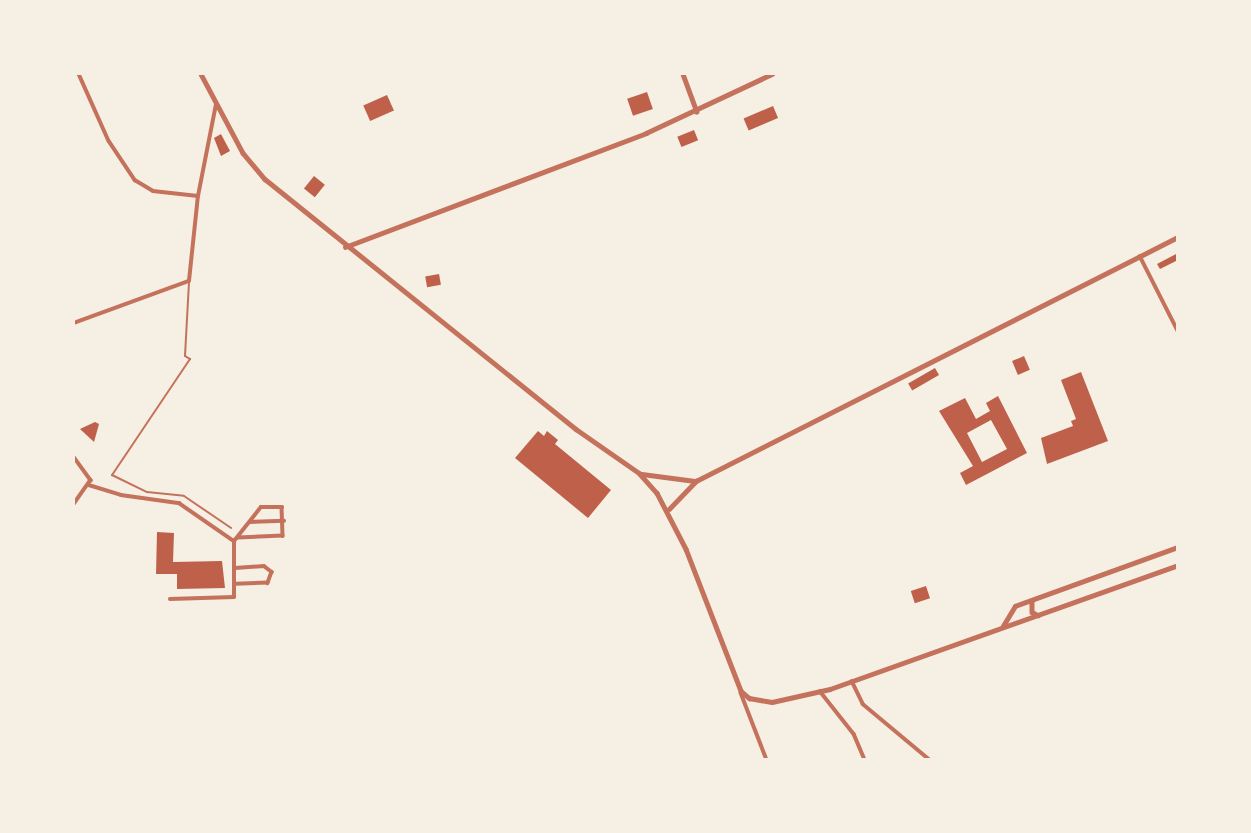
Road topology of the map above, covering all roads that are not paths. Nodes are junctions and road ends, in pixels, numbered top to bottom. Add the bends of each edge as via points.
1 (79, 74) edge
2 (201, 74) edge
3 (683, 74) edge
4 (772, 74) edge
5 (216, 103) junction
6 (697, 112) junction
7 (198, 196) junction
8 (1178, 237) edge
9 (344, 247) junction
10 (1140, 256) junction
11 (189, 281) junction
12 (74, 323) edge
13 (1178, 331) edge
14 (74, 457) edge
15 (639, 473) junction
16 (696, 481) junction
17 (89, 485) junction
18 (74, 505) edge
19 (669, 509) junction
20 (284, 521) junction
21 (250, 522) junction
22 (231, 528) dead end
23 (236, 540) junction
24 (1178, 547) edge
25 (1178, 565) edge
26 (235, 568) junction
27 (236, 584) junction
28 (170, 599) dead end
29 (1032, 600) junction
30 (1038, 615) junction
31 (1003, 627) junction
32 (852, 681) junction
33 (741, 691) junction
34 (820, 691) junction
35 (767, 760) edge
36 (865, 760) edge
37 (930, 760) edge

1 - 7 street via 109,141 135,180 153,191
2 - 5 street
3 - 6 street
4 - 6 street
5 - 7 street
5 - 9 street via 243,153 265,179
6 - 9 street
7 - 11 street
8 - 10 street
9 - 15 street
10 - 13 street
10 - 16 street
11 - 12 street
11 - 22 lane via 185,356 190,359 112,475 147,492 184,496
14 - 17 street via 87,469
15 - 16 street via 668,481
15 - 19 street
16 - 19 street
17 - 18 street
17 - 23 street via 121,495 179,503
19 - 33 street
20 - 21 street
20 - 21 street via 278,506 261,507
20 - 23 street via 283,536
21 - 23 street
23 - 26 street
24 - 29 street
25 - 30 street
26 - 27 street
26 - 27 street via 264,566 272,572 268,583
27 - 28 street via 234,597
29 - 30 street via 1030,607
29 - 31 street via 1015,606
30 - 31 street
31 - 32 street
32 - 34 street
32 - 37 street via 863,704
33 - 34 street via 758,702
33 - 35 street
34 - 36 street via 842,715

